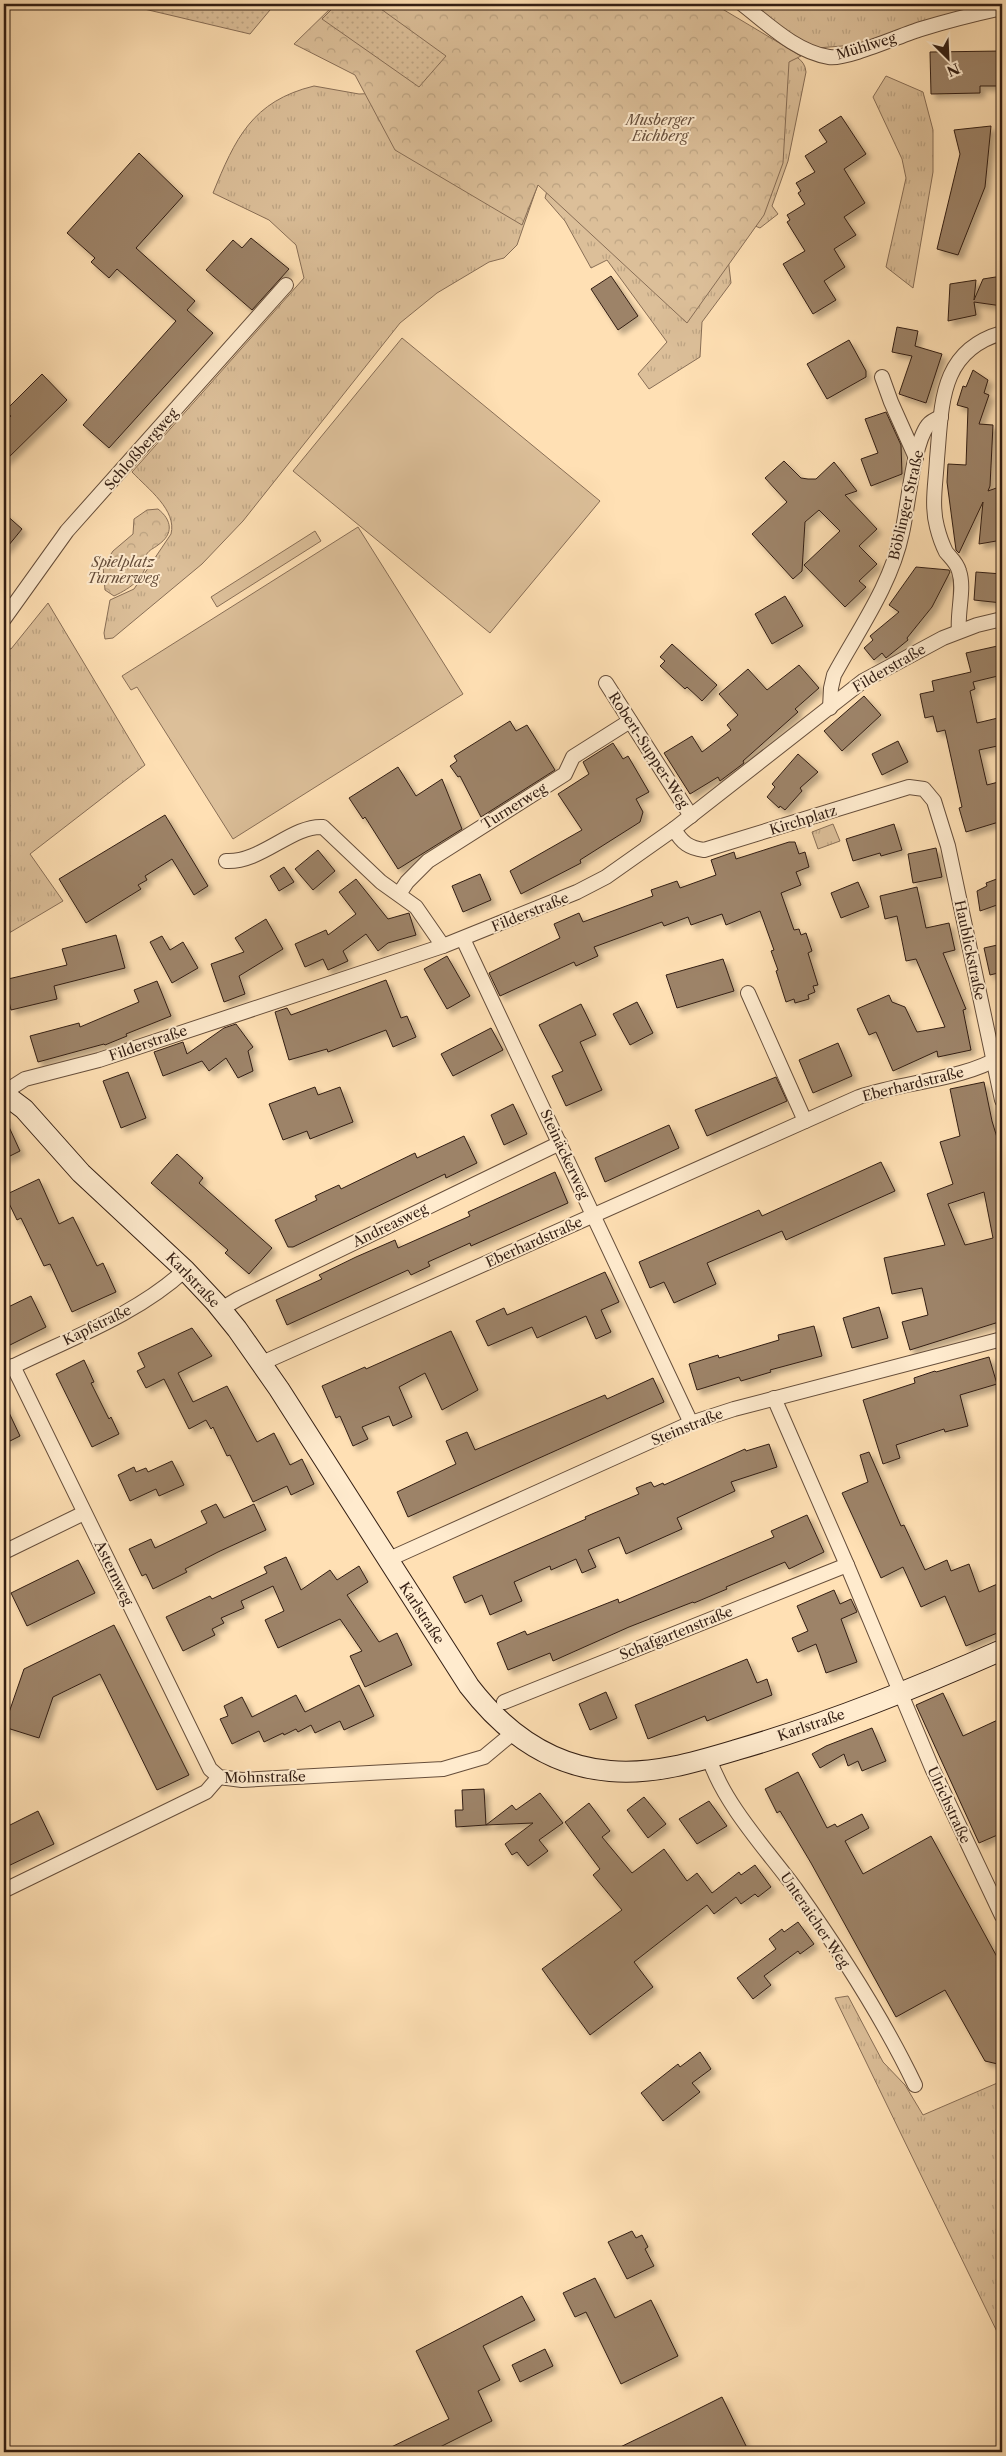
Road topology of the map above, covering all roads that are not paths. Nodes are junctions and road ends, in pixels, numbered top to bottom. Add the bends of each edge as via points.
1 (742, 4) edge
2 (1002, 8) edge
3 (286, 285) dead end
4 (1002, 333) edge
5 (882, 377) dead end
6 (941, 417) junction
7 (916, 458) junction
8 (1002, 619) edge
9 (4, 620) edge
10 (959, 631) junction
11 (606, 683) dead end
12 (830, 708) junction
13 (630, 722) junction
14 (934, 801) joint
15 (691, 816) junction
16 (674, 830) junction
17 (226, 861) dead end
18 (399, 894) junction
19 (463, 939) junction
20 (443, 946) junction
21 (748, 993) dead end
22 (998, 1058) edge
23 (4, 1094) edge
24 (1002, 1100) edge
25 (805, 1121) junction
26 (560, 1143) junction
27 (594, 1215) junction
28 (185, 1270) junction
29 (221, 1309) junction
30 (1002, 1339) edge
31 (262, 1363) junction
32 (9, 1368) edge
33 (774, 1398) junction
34 (691, 1423) junction
35 (84, 1513) junction
36 (4, 1552) edge
37 (388, 1560) junction
38 (847, 1564) junction
39 (1002, 1650) edge
40 (900, 1692) junction
41 (504, 1702) dead end
42 (513, 1733) junction
43 (709, 1758) junction
44 (219, 1777) junction
45 (7, 1889) dead end
46 (1002, 1916) edge
47 (915, 2086) dead end

1 - 2 street, Mühlweg via 784,37 803,48 830,57
3 - 9 street, Schloßbergweg via 67,531
4 - 6 street, Böblinger Straße via 983,338 964,354 944,389
5 - 7 street
6 - 7 street, Böblinger Straße via 928,425
6 - 10 street, Böblinger Straße via 934,517 940,538 959,570
7 - 12 street, Böblinger Straße via 897,554 876,600 834,675
8 - 10 street, Filderstraße
10 - 12 street, Filderstraße via 876,673
11 - 13 street, Robert-Supper-Weg
12 - 15 street, Filderstraße
13 - 15 street, Robert-Supper-Weg
13 - 18 street, Turnerweg via 573,756 565,774 428,862
14 - 16 street, Kirchplatz via 924,789 909,787 704,850 687,846
14 - 22 street, Haublickstraße via 948,846
15 - 16 street, Filderstraße
16 - 19 street, Filderstraße via 592,885
17 - 18 street via 245,859 309,828 323,826 371,873
18 - 20 street via 416,907
19 - 20 street, Filderstraße
19 - 26 street, Steinäckerweg
20 - 23 street, Filderstraße via 99,1060 25,1079
21 - 25 street
22 - 24 street, Haublickstraße
22 - 25 street, Eberhardstraße via 959,1073 874,1092
23 - 28 main road, Karlstraße via 24,1108 94,1186
25 - 27 street, Eberhardstraße
26 - 27 street, Steinäckerweg
26 - 29 street, Andreasweg
27 - 31 street, Eberhardstraße
27 - 34 street, Steinäckerweg
28 - 29 main road, Karlstraße
28 - 32 street, Kapfstraße via 163,1289 136,1305
29 - 31 main road, Karlstraße
30 - 33 street, Steinstraße
31 - 37 main road, Karlstraße
32 - 35 street, Asternweg
33 - 34 street, Steinstraße
33 - 38 street
34 - 37 street, Steinstraße
35 - 36 street
35 - 44 street, Asternweg via 210,1769
37 - 42 main road, Karlstraße via 469,1686 487,1709
38 - 40 street
38 - 41 street, Schafgartenstraße
39 - 40 main road, Karlstraße
40 - 43 main road, Karlstraße via 830,1720
40 - 46 street, Ulrichstraße
42 - 43 main road, Karlstraße via 557,1759 611,1772 644,1771
42 - 44 street, Mohnstraße via 484,1757 443,1769 242,1780
43 - 47 street, Unteraicher Weg via 733,1803 849,1970 898,2049
44 - 45 street, Mohnstraße via 206,1792

